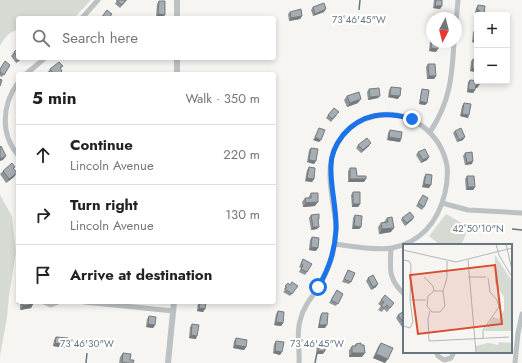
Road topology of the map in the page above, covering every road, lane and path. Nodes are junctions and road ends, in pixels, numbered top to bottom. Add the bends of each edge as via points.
1 (98, 0) edge
2 (177, 0) edge
3 (458, 0) edge
4 (457, 12) edge
5 (84, 16) edge
6 (177, 16) edge
7 (453, 48) edge
8 (43, 60) edge
9 (177, 60) edge
10 (28, 72) edge
11 (177, 72) edge
12 (16, 86) edge
13 (430, 132) junction
14 (16, 153) edge
15 (442, 203) junction
16 (522, 213) edge
17 (335, 244) junction
18 (405, 244) edge
19 (403, 245) edge
20 (391, 249) junction
21 (403, 293) edge
22 (104, 304) edge
23 (174, 304) edge
24 (173, 311) junction
25 (522, 314) edge
26 (436, 353) edge
27 (453, 353) edge
28 (168, 363) edge
29 (298, 363) edge
30 (515, 363) edge

1 - 5 street
2 - 6 street
3 - 4 street
7 - 13 street via 447,99
8 - 10 street
9 - 11 street
12 - 14 street via 9,98 5,118 8,138
13 - 15 street via 439,145 446,165 447,183
13 - 17 street via 412,119 379,115 359,120 344,134 334,150 331,164
15 - 16 street via 474,210
15 - 18 street via 434,221 421,235
17 - 20 street
17 - 29 street via 328,268 305,305 300,320
19 - 20 street
20 - 21 street via 391,277
22 - 24 street
23 - 24 street
24 - 28 street
25 - 30 street
26 - 27 street via 444,360 450,358

